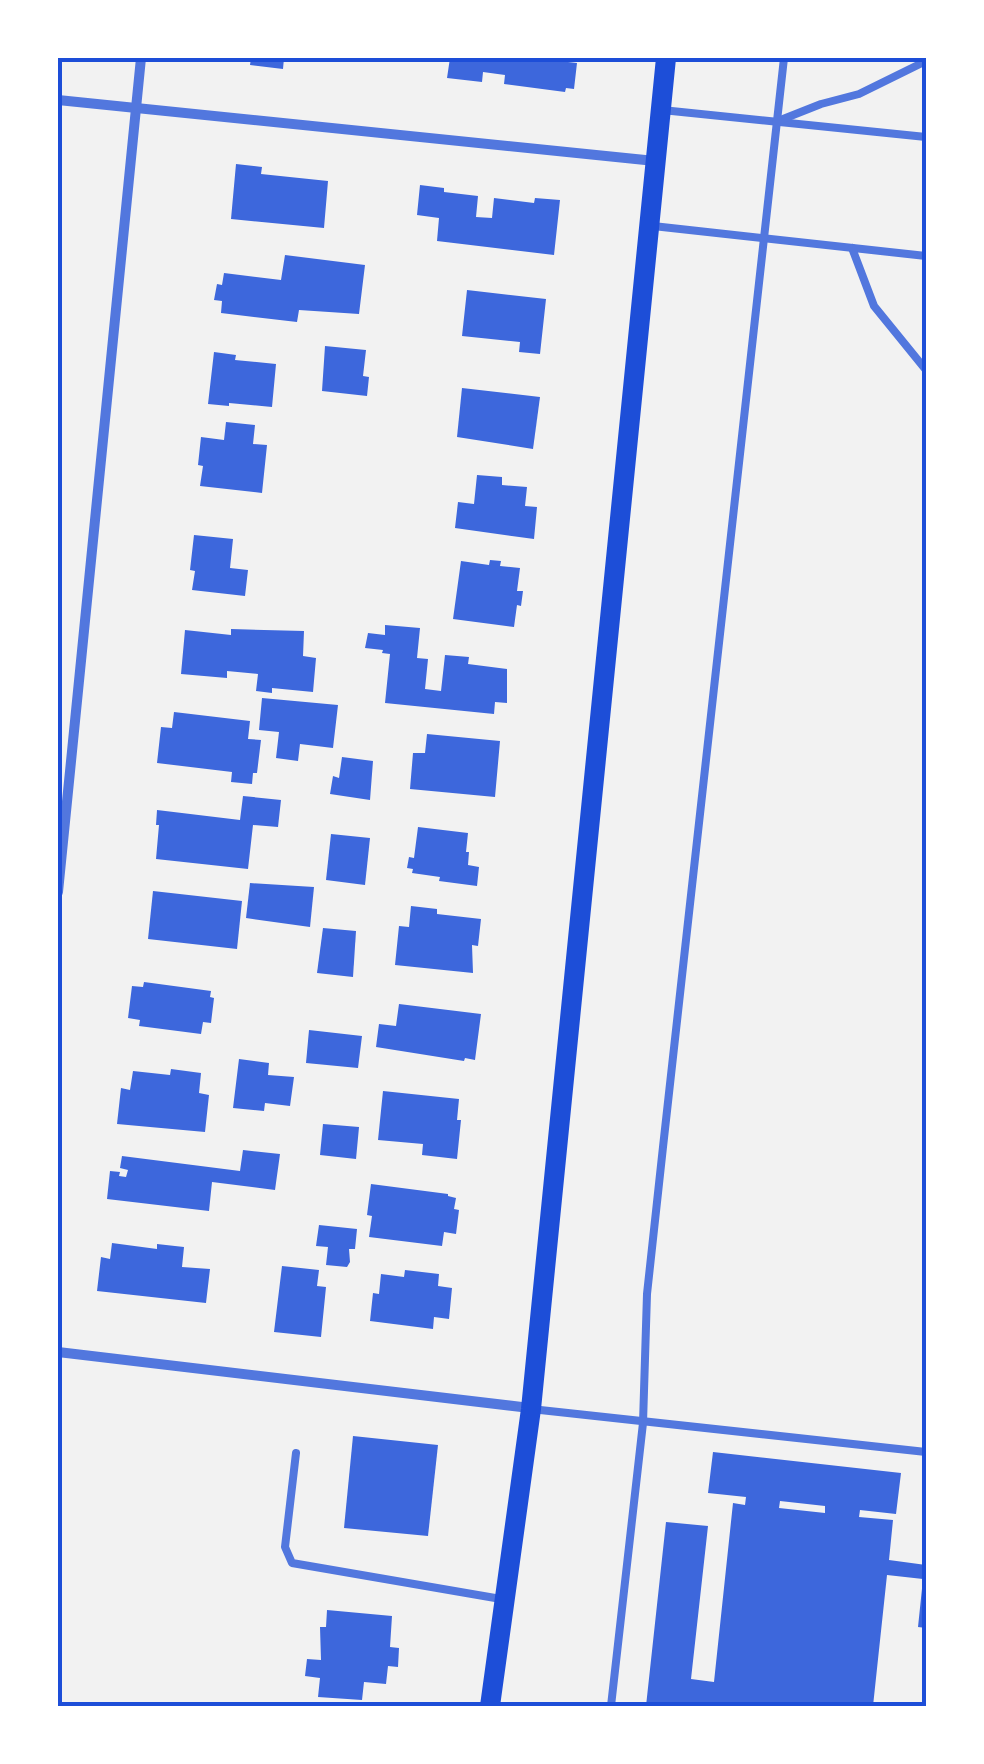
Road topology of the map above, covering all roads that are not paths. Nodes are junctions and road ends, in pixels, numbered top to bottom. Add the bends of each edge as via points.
1 (141, 58) edge
2 (666, 58) edge
3 (784, 58) edge
4 (926, 61) edge
5 (58, 100) edge
6 (135, 109) junction
7 (660, 109) junction
8 (777, 122) junction
9 (926, 137) edge
10 (654, 160) junction
11 (648, 226) junction
12 (764, 239) junction
13 (852, 248) junction
14 (926, 256) edge
15 (926, 370) edge
16 (58, 892) edge
17 (58, 1352) edge
18 (531, 1408) junction
19 (643, 1423) junction
20 (926, 1452) edge
21 (296, 1453) dead end
22 (505, 1600) junction
23 (490, 1706) edge
24 (611, 1706) edge

1 - 6 street
2 - 7 main road
3 - 8 lane
4 - 8 lane via 859,94
5 - 6 street
6 - 10 street
6 - 16 street
7 - 8 lane
7 - 10 main road
8 - 9 lane
8 - 12 lane
10 - 11 main road
11 - 12 lane
11 - 18 main road
12 - 13 lane
12 - 19 lane via 657,1202
13 - 14 lane
13 - 15 lane via 874,306
17 - 18 street
18 - 19 lane
18 - 22 main road
19 - 20 lane
19 - 24 lane
21 - 22 lane via 285,1547 292,1563
22 - 23 main road

